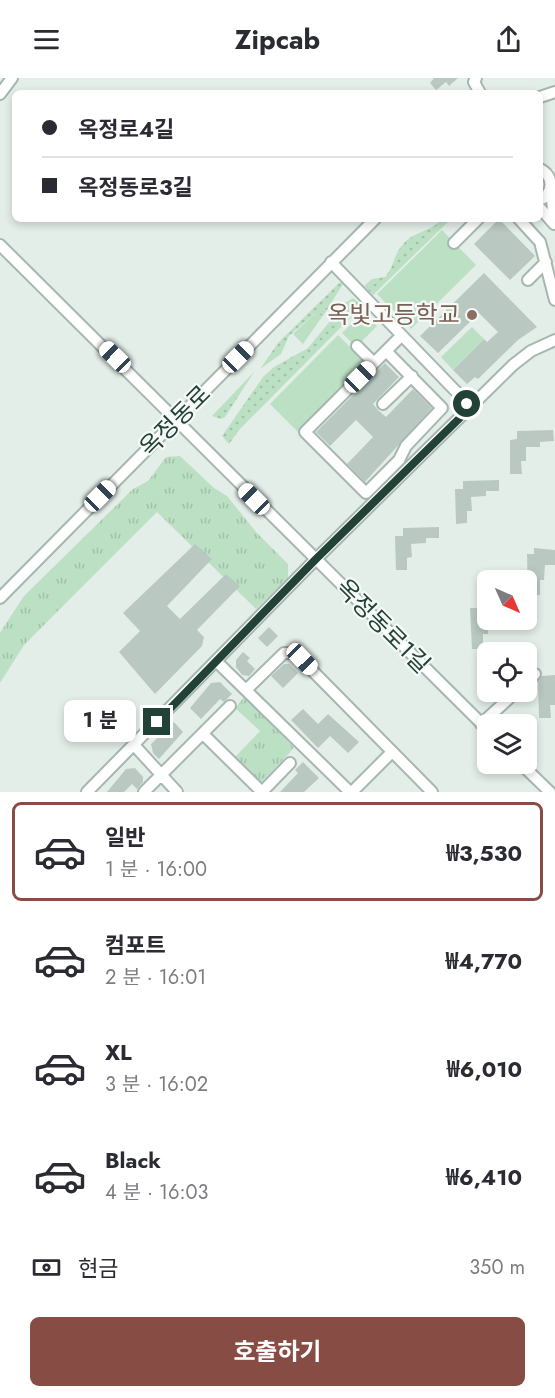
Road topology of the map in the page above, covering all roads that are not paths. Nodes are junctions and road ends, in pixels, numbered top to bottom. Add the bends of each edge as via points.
1 (12, 78) edge
2 (0, 94) edge
3 (543, 171) edge
4 (551, 185) junction
5 (543, 198) edge
6 (543, 212) edge
7 (372, 222) edge
8 (475, 222) edge
9 (522, 222) edge
10 (554, 227) edge
11 (454, 243) dead end
12 (0, 245) edge
13 (331, 262) junction
14 (546, 262) junction
15 (528, 280) dead end
16 (555, 300) edge
17 (401, 336) junction
18 (555, 340) edge
19 (357, 346) dead end
20 (386, 351) junction
21 (367, 360) junction
22 (412, 376) junction
23 (383, 404) dead end
24 (471, 407) junction
25 (176, 421) junction
26 (425, 428) junction
27 (437, 441) junction
28 (316, 559) junction
29 (0, 598) edge
30 (216, 661) junction
31 (247, 689) junction
32 (507, 702) edge
33 (230, 706) dead end
34 (496, 714) edge
35 (477, 720) edge
36 (203, 734) junction
37 (134, 745) junction
38 (392, 752) junction
39 (290, 763) dead end
40 (531, 774) edge
41 (161, 776) junction
42 (87, 792) edge
43 (144, 792) edge
44 (177, 792) edge
45 (262, 792) edge
46 (351, 792) edge
47 (432, 792) edge
48 (550, 792) edge

1 - 2 street
3 - 4 street
4 - 5 street
4 - 10 street
6 - 10 street
7 - 13 street, 옥정동로
8 - 11 street
9 - 14 street via 537,237
12 - 25 street, 옥정동로1길
13 - 17 street
13 - 25 street, 옥정동로
14 - 15 street
14 - 16 street
17 - 20 street
17 - 24 street
18 - 24 street via 524,357
19 - 21 street
20 - 21 street
20 - 22 street
21 - 26 street via 302,429 366,493
22 - 23 street
22 - 26 street via 442,406
24 - 27 street
25 - 28 street, 옥정동로1길
25 - 29 street, 옥정동로
26 - 27 street
27 - 28 street
28 - 30 street
28 - 35 street, 옥정동로1길
30 - 31 street
30 - 37 street
31 - 38 street via 276,658 289,651 295,653
31 - 46 street
32 - 34 street
33 - 36 street
36 - 41 street
36 - 45 street
37 - 41 street
37 - 42 street
38 - 46 street
38 - 47 street
39 - 45 street
40 - 48 street
41 - 43 street
41 - 44 street

